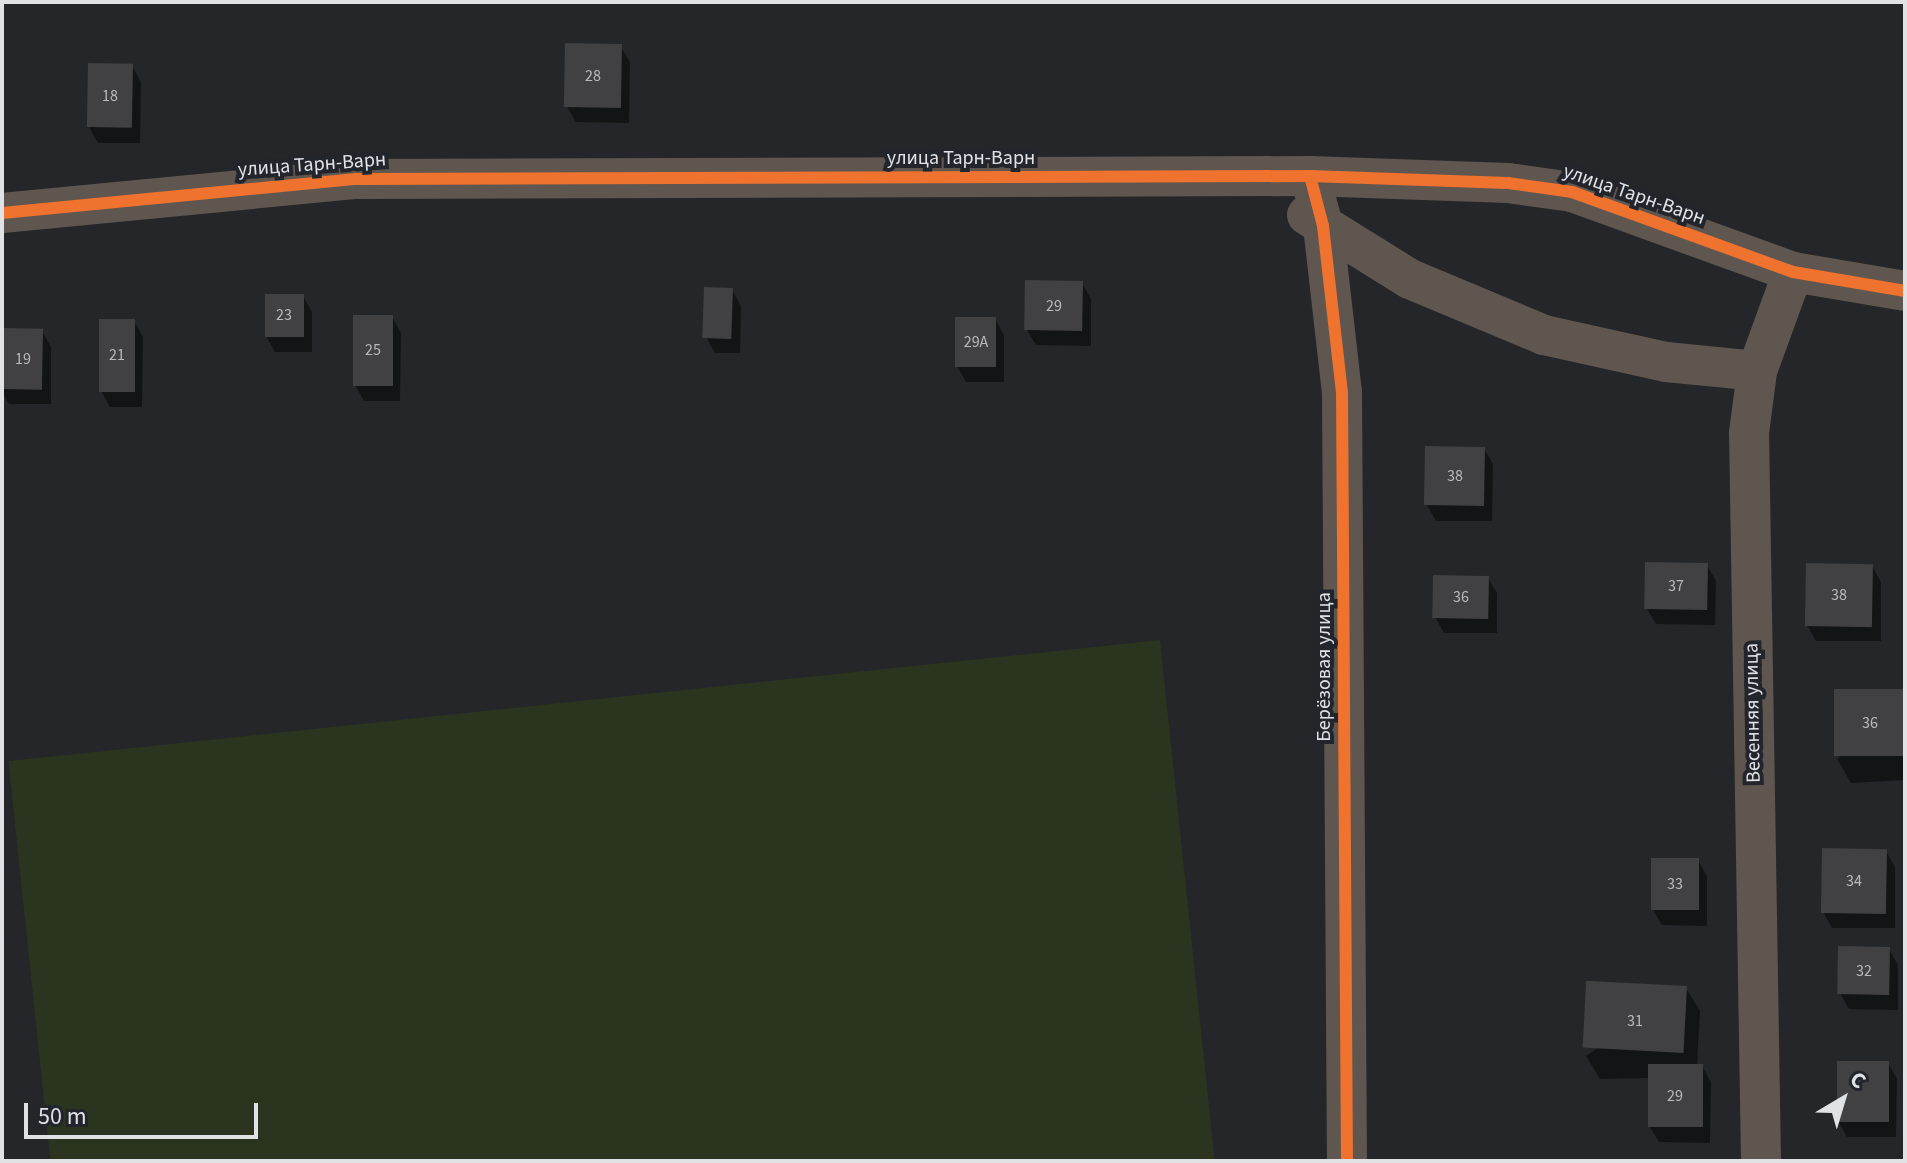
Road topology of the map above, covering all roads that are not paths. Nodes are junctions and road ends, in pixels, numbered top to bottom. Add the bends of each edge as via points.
1 (1310, 176) junction
2 (1256, 177) junction
3 (2, 213) edge
4 (1323, 226) junction
5 (1793, 272) junction
6 (1905, 291) edge
7 (1757, 371) junction
8 (1347, 1161) edge
9 (1761, 1161) edge

1 - 2 street, улица Тарн-Варн
1 - 4 street, Берёзовая улица
1 - 5 street, улица Тарн-Варн via 1539,185 1572,192
2 - 3 street, улица Тарн-Варн via 356,179
2 - 4 street
4 - 7 street via 1410,279 1544,335 1666,362
4 - 8 street, Берёзовая улица via 1342,392
5 - 6 street, улица Тарн-Варн
5 - 7 street, Весенняя улица
7 - 9 street, Весенняя улица via 1749,433

